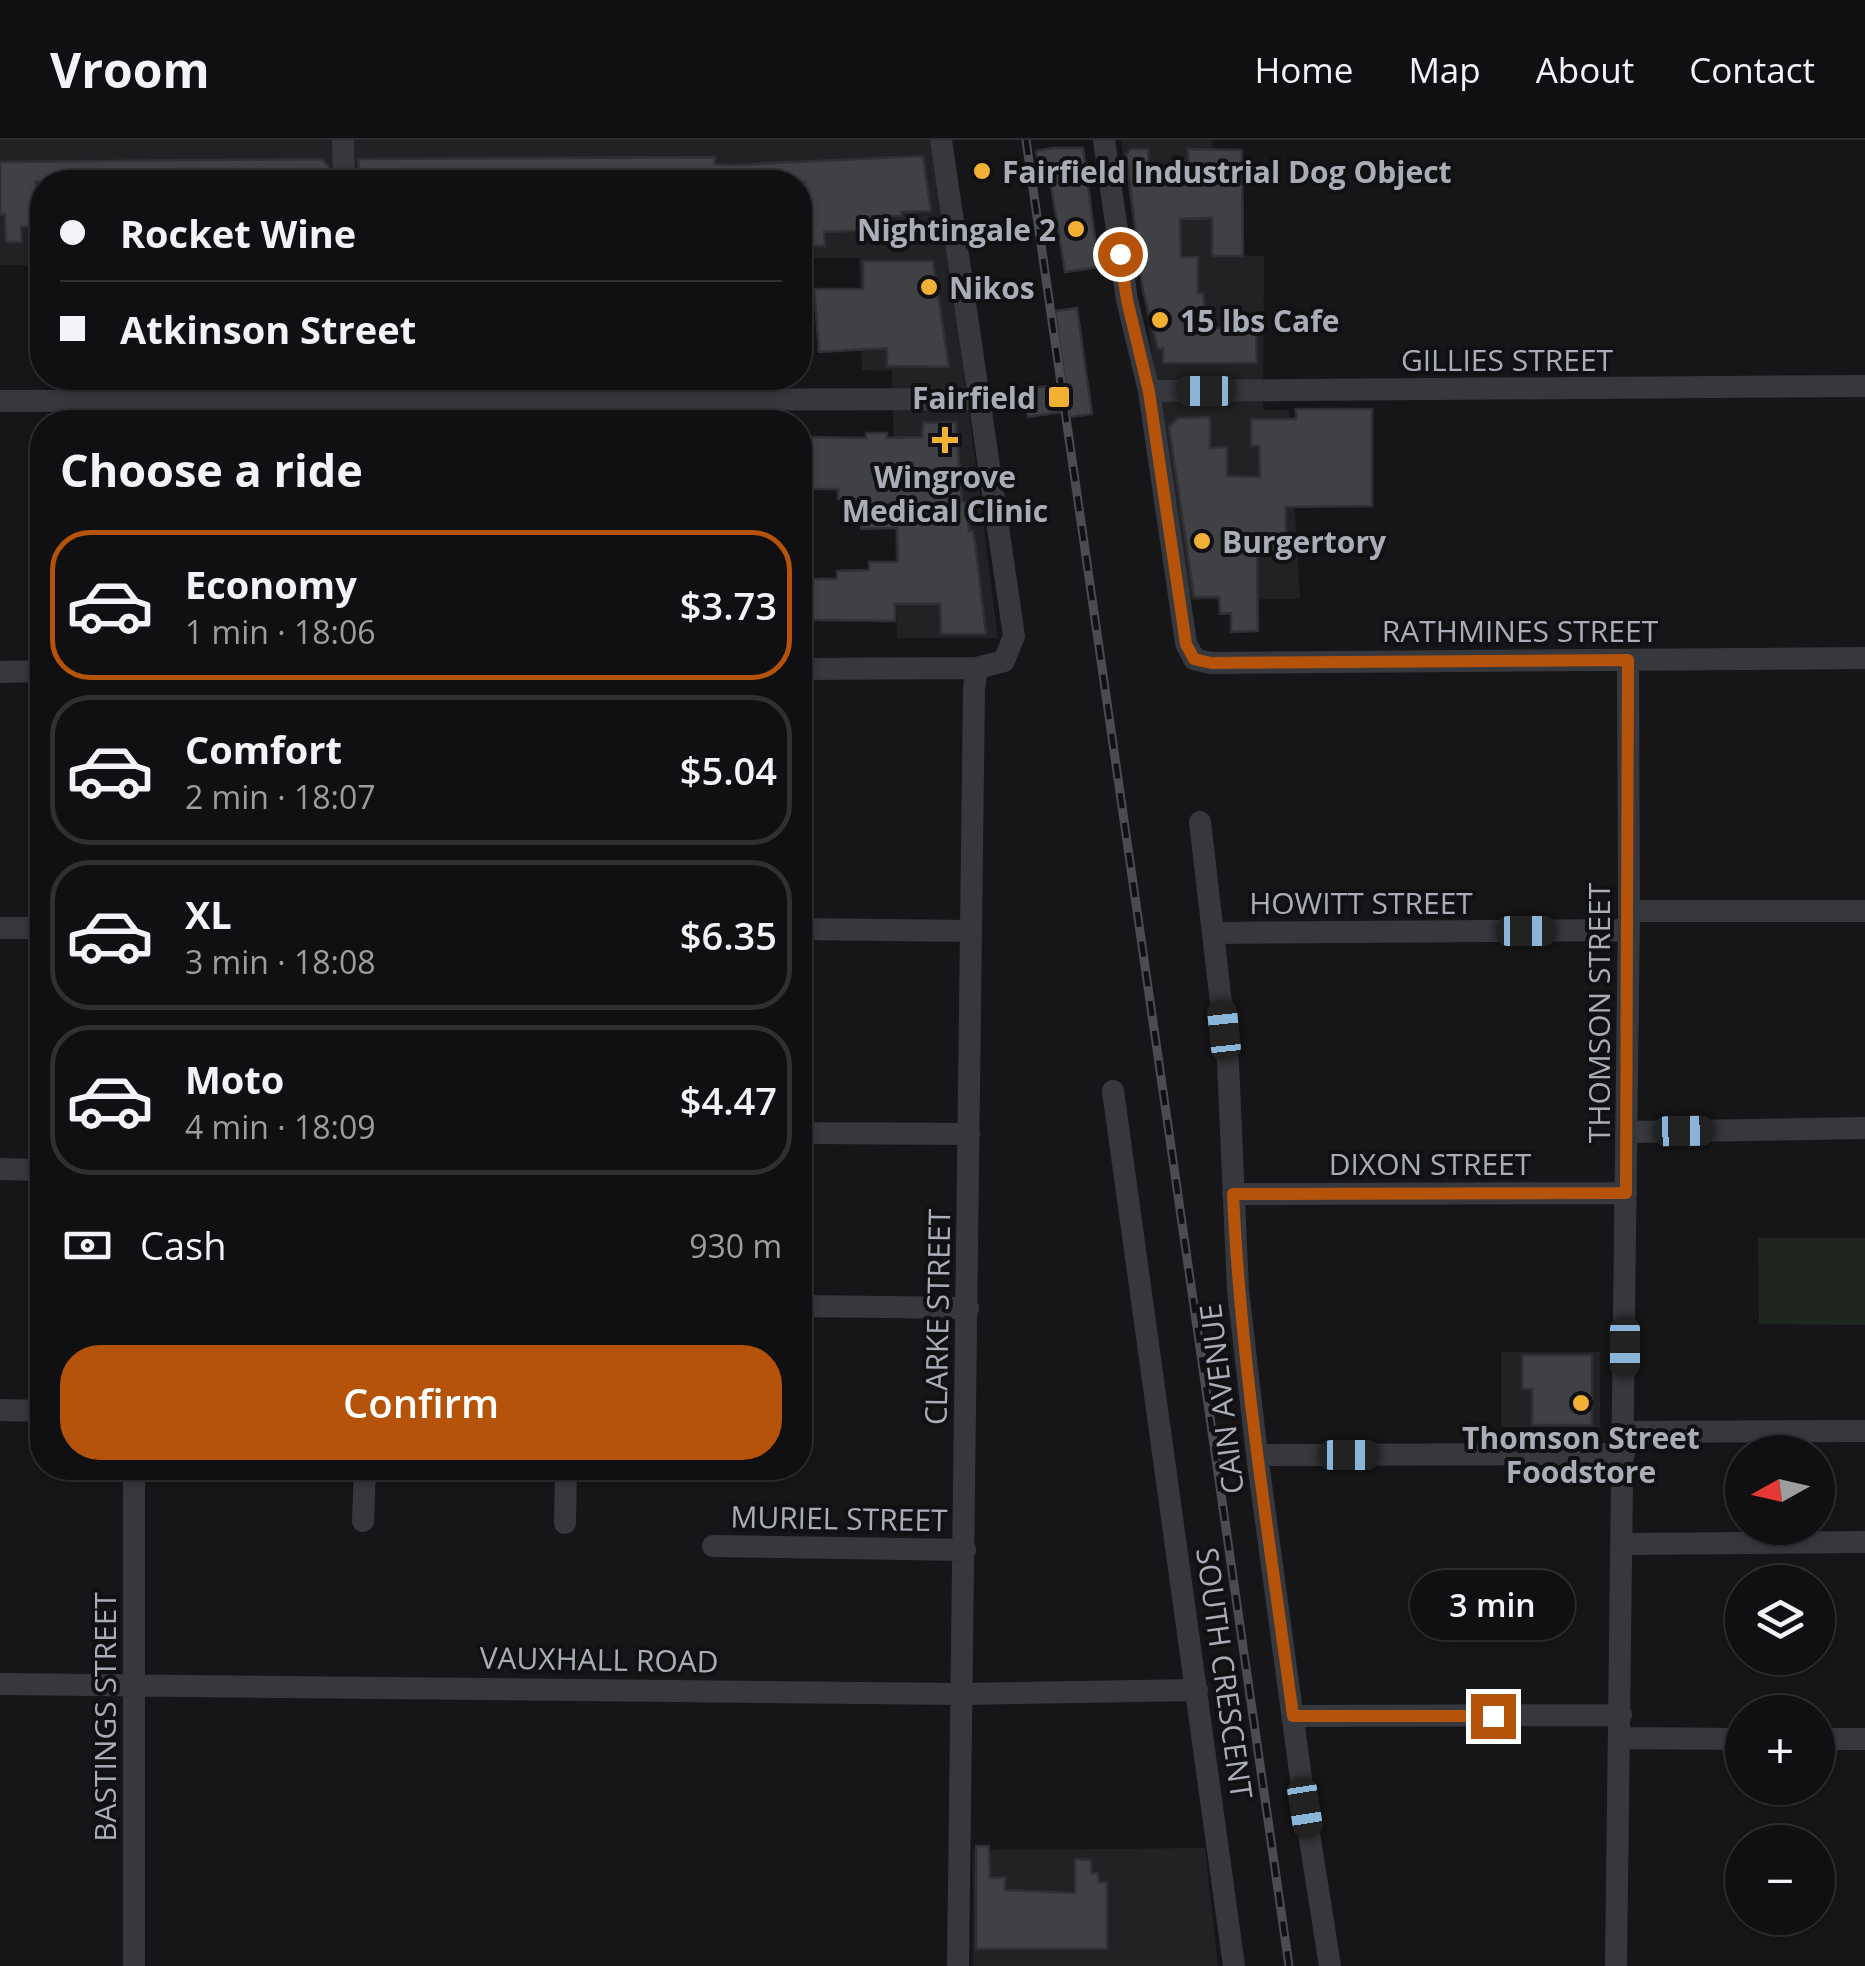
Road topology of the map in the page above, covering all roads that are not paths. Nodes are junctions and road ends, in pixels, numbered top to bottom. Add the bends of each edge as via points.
1 (343, 140) edge
2 (941, 140) edge
3 (1104, 140) edge
4 (344, 170) edge
5 (1865, 386) edge
6 (1149, 392) junction
7 (345, 400) edge
8 (981, 400) junction
9 (0, 401) edge
10 (1865, 658) edge
11 (1628, 660) junction
12 (812, 668) edge
13 (977, 668) junction
14 (30, 671) edge
15 (0, 672) edge
16 (1200, 822) dead end
17 (1865, 911) edge
18 (1629, 920) junction
19 (0, 928) edge
20 (30, 928) edge
21 (812, 929) edge
22 (971, 931) junction
23 (1214, 932) junction
24 (1113, 1091) dead end
25 (1865, 1128) edge
26 (812, 1132) edge
27 (1627, 1132) junction
28 (969, 1134) junction
29 (0, 1169) edge
30 (30, 1170) edge
31 (1626, 1193) junction
32 (1233, 1194) junction
33 (812, 1306) edge
34 (968, 1308) junction
35 (0, 1410) edge
36 (30, 1410) edge
37 (1865, 1431) edge
38 (1624, 1443) junction
39 (1257, 1455) junction
40 (134, 1480) edge
41 (365, 1480) edge
42 (566, 1480) edge
43 (363, 1521) dead end
44 (565, 1523) dead end
45 (1865, 1542) edge
46 (1623, 1544) junction
47 (713, 1546) dead end
48 (964, 1550) junction
49 (0, 1684) edge
50 (133, 1685) junction
51 (1197, 1690) junction
52 (962, 1694) junction
53 (1293, 1716) junction
54 (1621, 1727) junction
55 (1725, 1737) edge
56 (1835, 1739) edge
57 (1865, 1740) edge
58 (134, 1966) edge
59 (958, 1966) edge
60 (1234, 1966) edge
61 (1330, 1966) edge
62 (1616, 1966) edge

1 - 4 street
2 - 8 street
3 - 6 street via 1127,300
5 - 6 street, GILLIES STREET
6 - 11 street, RATHMINES STREET via 1186,644 1194,659
7 - 8 street
7 - 9 street
8 - 13 street via 1014,636 1004,661
10 - 11 street, RATHMINES STREET
11 - 18 street, THOMSON STREET
12 - 13 street
13 - 22 street, CLARKE STREET
14 - 15 street
16 - 23 street, CAIN AVENUE
17 - 18 street, HOWITT STREET
18 - 23 street, HOWITT STREET
18 - 27 street, THOMSON STREET
19 - 20 street
21 - 22 street
22 - 28 street, CLARKE STREET
23 - 32 street, CAIN AVENUE
24 - 51 street, SOUTH CRESCENT
25 - 27 street
26 - 28 street
27 - 31 street, THOMSON STREET
28 - 34 street, CLARKE STREET
29 - 30 street
31 - 32 street, DIXON STREET
31 - 38 street, THOMSON STREET
32 - 39 street, CAIN AVENUE
33 - 34 street
34 - 48 street, CLARKE STREET
35 - 36 street
37 - 38 street
38 - 39 street
38 - 46 street, THOMSON STREET
39 - 53 street, CAIN AVENUE
40 - 50 street, BASTINGS STREET
41 - 43 street
42 - 44 street
45 - 46 street
46 - 54 street, THOMSON STREET
47 - 48 street, MURIEL STREET
48 - 52 street, CLARKE STREET
49 - 50 street, VAUXHALL ROAD
50 - 52 street, VAUXHALL ROAD
50 - 58 street, BASTINGS STREET
51 - 52 street, VAUXHALL ROAD
51 - 60 street, SOUTH CRESCENT
52 - 59 street, CLARKE STREET
53 - 54 street
53 - 61 street, CAIN AVENUE
54 - 55 street
54 - 62 street, THOMSON STREET
56 - 57 street

